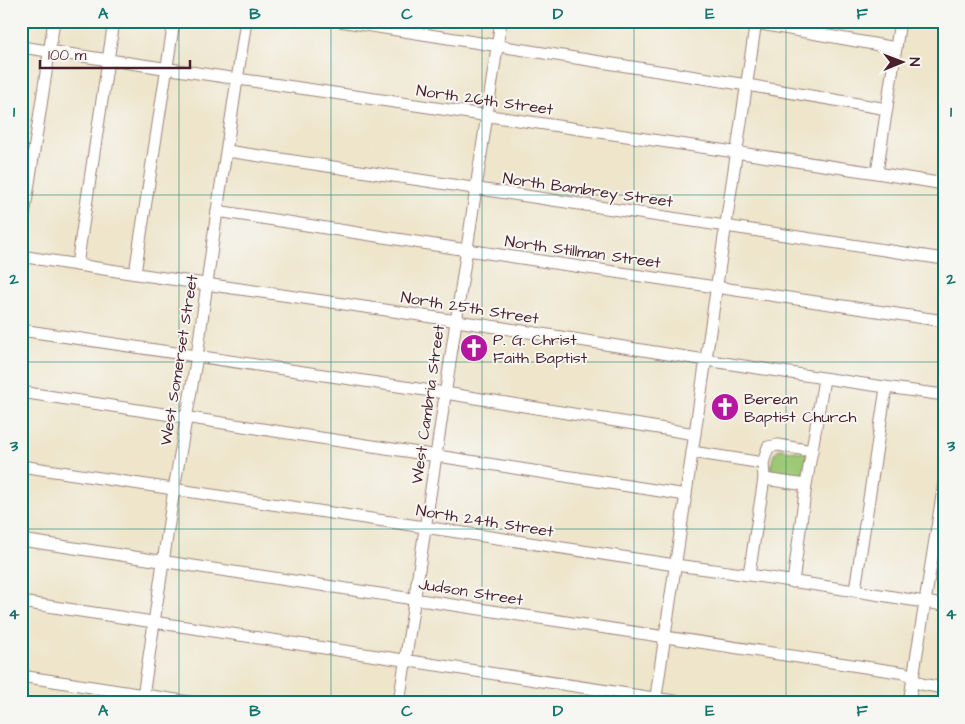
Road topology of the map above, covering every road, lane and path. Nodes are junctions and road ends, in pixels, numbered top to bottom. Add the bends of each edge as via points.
1 (54, 21) edge
2 (114, 21) edge
3 (174, 21) edge
4 (246, 21) edge
5 (340, 21) edge
6 (501, 21) edge
7 (900, 21) edge
8 (753, 22) edge
9 (497, 45) junction
10 (21, 46) edge
11 (896, 48) junction
12 (49, 51) junction
13 (108, 60) junction
14 (167, 68) junction
15 (237, 78) junction
16 (747, 85) junction
17 (886, 109) junction
18 (487, 116) junction
19 (226, 151) junction
20 (737, 152) junction
21 (877, 173) junction
22 (944, 184) edge
23 (476, 188) junction
24 (217, 211) junction
25 (726, 226) junction
26 (21, 235) edge
27 (466, 250) junction
28 (21, 256) edge
29 (944, 259) edge
30 (77, 265) junction
31 (135, 273) junction
32 (206, 284) junction
33 (716, 288) junction
34 (456, 320) junction
35 (944, 321) edge
36 (21, 330) edge
37 (197, 356) junction
38 (706, 360) junction
39 (824, 379) junction
40 (886, 388) junction
41 (21, 392) edge
42 (445, 393) junction
43 (944, 395) edge
44 (186, 418) junction
45 (695, 434) junction
46 (812, 451) junction
47 (692, 452) junction
48 (436, 456) junction
49 (763, 463) junction
50 (21, 466) edge
51 (764, 479) junction
52 (944, 483) edge
53 (806, 485) junction
54 (174, 489) junction
55 (686, 495) junction
56 (942, 499) edge
57 (425, 527) junction
58 (21, 540) edge
59 (163, 560) junction
60 (675, 565) junction
61 (749, 574) junction
62 (793, 582) junction
63 (856, 590) junction
64 (414, 599) junction
65 (21, 602) edge
66 (925, 602) junction
67 (944, 605) edge
68 (154, 622) junction
69 (664, 637) junction
70 (405, 660) junction
71 (21, 676) edge
72 (913, 678) junction
73 (944, 688) edge
74 (142, 699) edge
75 (655, 701) edge
76 (196, 703) edge
77 (399, 703) edge
78 (687, 703) edge
79 (909, 703) edge

1 - 12 street
2 - 13 street
3 - 14 street
4 - 15 street, West Somerset Street
5 - 9 street
6 - 9 street, West Cambria Street
7 - 11 street
8 - 11 street
8 - 16 street
9 - 16 street
9 - 18 street, West Cambria Street
10 - 12 street, North 26th Street
11 - 17 street
12 - 13 street, North 26th Street
12 - 26 street
13 - 14 street, North 26th Street
13 - 30 street
14 - 15 street, North 26th Street
14 - 31 street
15 - 18 street, North 26th Street
15 - 19 street, West Somerset Street
16 - 17 street
16 - 20 street
17 - 21 street
18 - 20 street, North 26th Street
18 - 23 street, West Cambria Street
19 - 23 street, North Bambrey Street
19 - 24 street, West Somerset Street
20 - 21 street, North 26th Street
20 - 25 street
21 - 22 street, North 26th Street
23 - 25 street, North Bambrey Street
23 - 27 street, West Cambria Street
24 - 27 street, North Stillman Street
24 - 32 street, West Somerset Street
25 - 29 street, North Bambrey Street
25 - 33 street
27 - 33 street, North Stillman Street
27 - 34 street, West Cambria Street
28 - 30 street, North 25th Street
30 - 31 street, North 25th Street
31 - 32 street, North 25th Street
32 - 34 street, North 25th Street
32 - 37 street, West Somerset Street
33 - 35 street, North Stillman Street
33 - 38 street
34 - 38 street, North 25th Street
34 - 42 street, West Cambria Street
36 - 37 street
37 - 42 street
37 - 44 street, West Somerset Street
38 - 39 street, North 25th Street
38 - 45 street
39 - 40 street, North 25th Street
39 - 46 street
40 - 43 street, North 25th Street
40 - 63 street
41 - 44 street
42 - 45 street
42 - 48 street, West Cambria Street
44 - 48 street
44 - 54 street, West Somerset Street
45 - 47 street
46 - 49 street via 778,445 768,448
46 - 53 street
47 - 49 street
47 - 55 street
48 - 55 street
48 - 57 street, West Cambria Street
49 - 51 street
50 - 54 street, North 24th Street
51 - 53 street
51 - 61 street
52 - 56 street
53 - 62 street
54 - 57 street, North 24th Street
54 - 59 street, West Somerset Street
55 - 60 street
56 - 66 street
57 - 60 street, North 24th Street
57 - 64 street, West Cambria Street
58 - 59 street, Judson Street
59 - 64 street, Judson Street
59 - 68 street, West Somerset Street
60 - 61 street, North 24th Street
60 - 69 street
61 - 62 street, North 24th Street
62 - 63 street, North 24th Street
63 - 66 street, North 24th Street
64 - 69 street, Judson Street
64 - 70 street, West Cambria Street
65 - 68 street
66 - 67 street, North 24th Street
66 - 72 street
68 - 70 street
68 - 74 street, West Somerset Street
69 - 72 street, Judson Street via 905,673
69 - 75 street
70 - 75 street
70 - 77 street, West Cambria Street
71 - 74 street
72 - 73 street, Judson Street via 922,684
72 - 79 street
74 - 76 street
75 - 78 street

